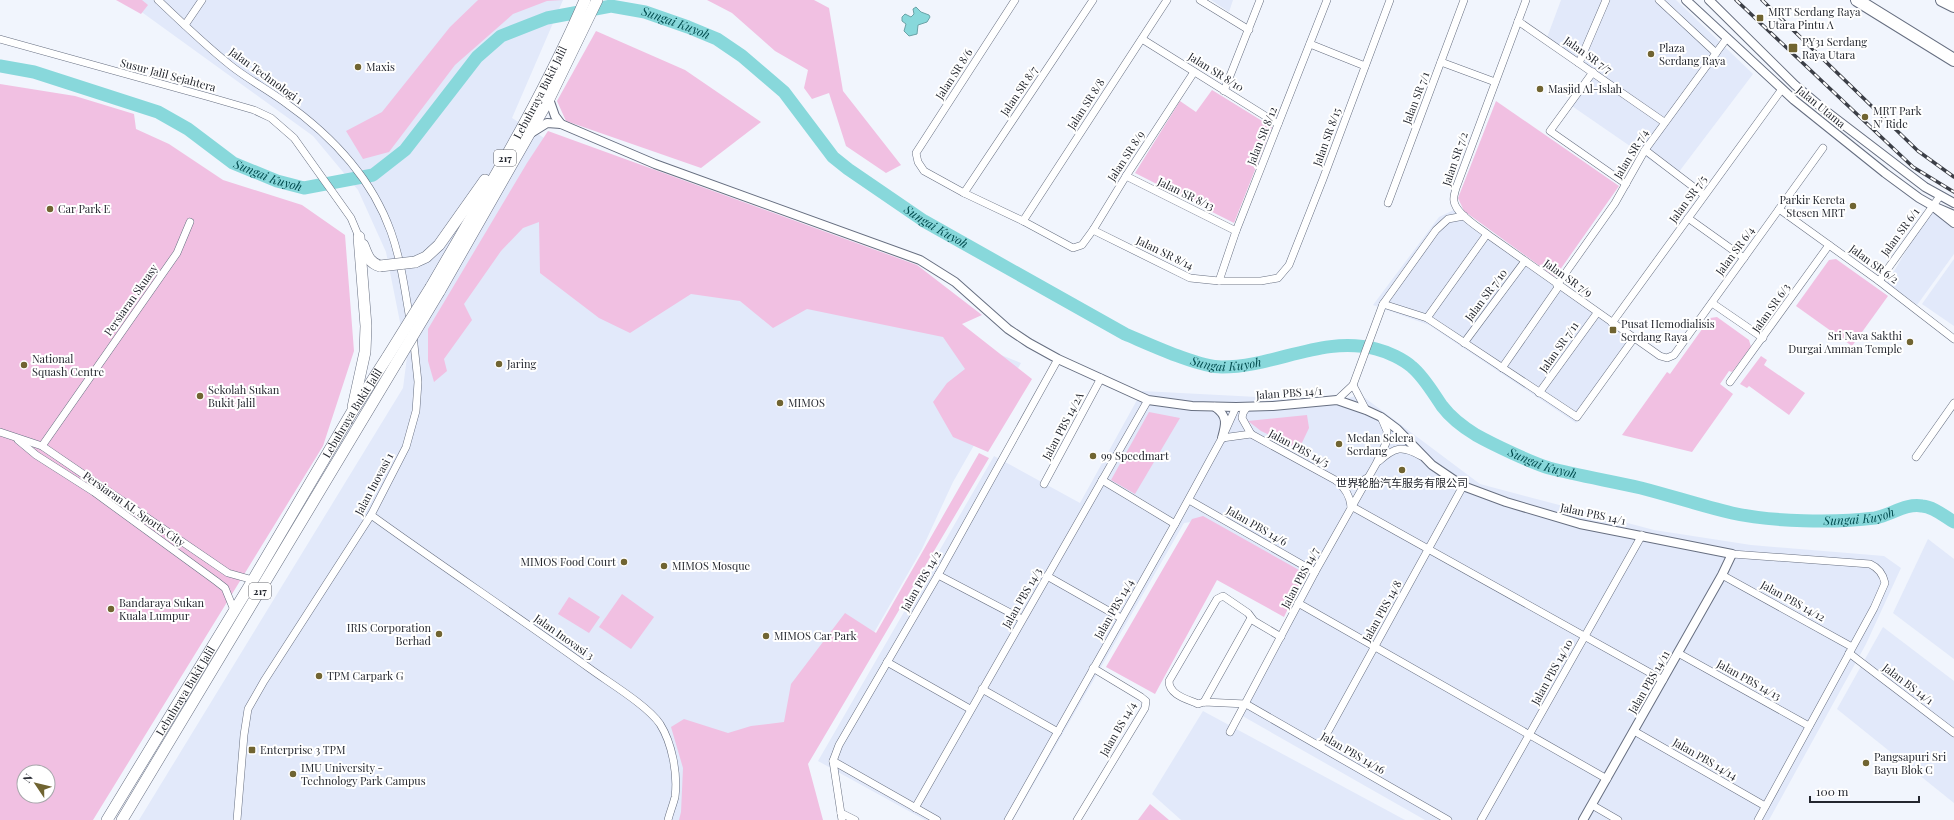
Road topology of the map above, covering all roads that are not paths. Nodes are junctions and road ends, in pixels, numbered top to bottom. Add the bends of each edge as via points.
1 (158, 0) edge
2 (202, 0) edge
3 (585, 0) edge
4 (597, 0) edge
5 (1015, 0) edge
6 (1093, 0) edge
7 (1167, 0) edge
8 (1200, 0) edge
9 (1260, 0) edge
10 (1327, 0) edge
11 (1390, 0) edge
12 (1464, 0) edge
13 (1526, 0) edge
14 (1606, 0) edge
15 (1659, 0) edge
16 (1686, 0) edge
17 (1709, 0) edge
18 (1856, 0) edge
19 (1942, 0) edge
20 (1954, 6) edge
21 (1518, 21) junction
22 (185, 25) junction
23 (579, 27) junction
24 (1248, 30) junction
25 (1727, 38) junction
26 (0, 39) edge
27 (1142, 39) junction
28 (1310, 44) junction
29 (1716, 53) junction
30 (1954, 60) edge
31 (1441, 62) junction
32 (1580, 63) junction
33 (1365, 66) junction
34 (1194, 72) junction
35 (1593, 72) junction
36 (1495, 82) junction
37 (1782, 89) junction
38 (1224, 91) junction
39 (549, 99) junction
40 (1664, 122) junction
41 (561, 124) junction
42 (1278, 124) junction
43 (529, 135) junction
44 (514, 141) junction
45 (336, 144) joint
46 (1823, 148) dead end
47 (1644, 150) junction
48 (1126, 176) junction
49 (1626, 184) junction
50 (964, 194) junction
51 (1704, 195) junction
52 (1940, 196) junction
53 (1388, 203) dead end
54 (1954, 203) edge
55 (1933, 206) junction
56 (1779, 210) junction
57 (1954, 215) edge
58 (1464, 216) junction
59 (1688, 218) junction
60 (1023, 221) junction
61 (190, 222) dead end
62 (1954, 223) edge
63 (1093, 230) junction
64 (1236, 231) junction
65 (1487, 234) junction
66 (360, 237) junction
67 (1829, 245) junction
68 (1744, 258) junction
69 (1525, 261) junction
70 (1278, 278) joint
71 (1219, 281) junction
72 (1879, 281) junction
73 (1558, 286) junction
74 (435, 289) junction
75 (1712, 303) junction
76 (1381, 307) junction
77 (1597, 313) junction
78 (1427, 318) junction
79 (1612, 323) junction
80 (1634, 338) junction
81 (1763, 338) junction
82 (1954, 339) edge
83 (1464, 343) junction
84 (1660, 356) joint
85 (393, 359) junction
86 (1058, 359) junction
87 (1502, 368) junction
88 (1101, 378) junction
89 (1354, 381) junction
90 (1730, 382) dead end
91 (1539, 393) junction
92 (1148, 400) junction
93 (1337, 400) junction
94 (1954, 403) edge
95 (1214, 406) junction
96 (1236, 407) junction
97 (1247, 407) junction
98 (1366, 410) junction
99 (352, 412) junction
100 (1381, 417) junction
101 (0, 432) edge
102 (1251, 434) junction
103 (11, 435) junction
104 (1222, 438) junction
105 (42, 446) junction
106 (1422, 456) junction
107 (1916, 457) dead end
108 (1376, 464) junction
109 (1368, 477) junction
110 (1102, 480) junction
111 (1337, 481) junction
112 (1044, 484) dead end
113 (1463, 486) junction
114 (1189, 500) junction
115 (1351, 506) junction
116 (371, 515) junction
117 (1175, 524) junction
118 (1642, 535) junction
119 (1428, 549) junction
120 (1732, 554) junction
121 (1315, 572) junction
122 (938, 575) junction
123 (1722, 575) junction
124 (1047, 576) junction
125 (253, 580) junction
126 (1298, 603) junction
127 (234, 610) junction
128 (1121, 618) junction
129 (1251, 618) junction
130 (1022, 619) junction
131 (1585, 636) junction
132 (1281, 637) junction
133 (1374, 647) junction
134 (1851, 650) junction
135 (1678, 653) junction
136 (887, 662) junction
137 (1094, 668) junction
138 (1663, 680) junction
139 (982, 689) junction
140 (1204, 702) junction
141 (1246, 704) junction
142 (970, 709) junction
143 (1810, 726) junction
144 (1634, 731) junction
145 (1058, 732) junction
146 (1230, 732) dead end
147 (1954, 733) edge
148 (1529, 735) junction
149 (1320, 746) junction
150 (832, 761) junction
151 (1607, 779) junction
152 (1592, 804) junction
153 (1765, 806) junction
154 (915, 808) junction
155 (842, 816) edge
156 (107, 820) edge
157 (122, 820) edge
158 (237, 820) edge
159 (668, 820) edge
160 (855, 820) edge
161 (937, 820) edge
162 (1008, 820) edge
163 (1077, 820) edge
164 (1448, 820) edge
165 (1481, 820) edge
166 (1583, 820) edge
167 (1618, 820) edge
168 (1758, 820) edge

1 - 22 street, Jalan Technologi 1
2 - 22 street
3 - 23 highway, Lebuhraya Bukit Jalil / 217
4 - 23 highway, Lebuhraya Bukit Jalil / 217
5 - 50 street, Jalan SR 8/6 via 916,153 924,171
6 - 50 street, Jalan SR 8/7
7 - 27 street, Jalan SR 8/8
8 - 24 street
9 - 24 street
10 - 28 street, Jalan SR 8/12
11 - 33 street, Jalan SR 8/15
12 - 31 street, Jalan SR 7/1
13 - 21 street, Jalan SR 7/2
14 - 32 street
15 - 29 street
16 - 25 street, Jalan Utama
17 - 52 street, Jalan Utama via 1795,85 1897,166
18 - 30 highway
19 - 20 highway
21 - 32 street, Jalan SR 7/7
21 - 36 street, Jalan SR 7/2
22 - 45 street, Jalan Technologi 1 via 230,66 283,100
23 - 39 highway, Lebuhraya Bukit Jalil / 217
23 - 44 highway, Lebuhraya Bukit Jalil / 217
24 - 38 street
25 - 29 street, Jalan SR 7/4
25 - 37 street, Jalan Utama
26 - 66 street, Susur Jalil Sejahtera via 254,110 270,118 294,138 351,218
27 - 34 street, Jalan SR 8/10
27 - 60 street, Jalan SR 8/8
28 - 33 street
28 - 42 street, Jalan SR 8/12
29 - 40 street, Jalan SR 7/4
31 - 36 street
31 - 53 street, Jalan SR 7/1
32 - 35 street, Jalan SR 7/7
33 - 70 street, Jalan SR 8/15 via 1289,265
34 - 38 street, Jalan SR 8/10
34 - 48 street, Jalan SR 8/9
35 - 40 street, Jalan SR 7/7
35 - 49 street via 1550,130
36 - 58 street, Jalan SR 7/2 via 1456,188 1454,201
37 - 51 street, Jalan SR 7/5
37 - 55 street, Jalan Utama via 1885,173
38 - 42 street, Jalan SR 8/10
39 - 41 street
39 - 43 highway, Lebuhraya Bukit Jalil / 217
40 - 47 street, Jalan SR 7/4
41 - 43 street via 546,123
41 - 86 street, Jalan PBS 14/1 via 655,164 920,260 955,282 1008,329
42 - 64 street, Jalan SR 8/12
43 - 74 highway, Lebuhraya Bukit Jalil / 217
44 - 66 highway, bridge via 439,245 426,257 415,262 380,266 373,264 367,257
44 - 74 highway, Lebuhraya Bukit Jalil / 217
45 - 116 street, Jalan Inovasi 1 via 367,183 391,231 401,268 416,352 416,411 406,447
46 - 56 street, Jalan SR 6/4
47 - 49 street, Jalan SR 7/4
47 - 51 street
48 - 63 street, Jalan SR 8/9
48 - 64 street, Jalan SR 8/13
49 - 73 street, Jalan SR 7/4
50 - 60 street
51 - 59 street, Jalan SR 7/5
52 - 54 street, Jalan Utama
52 - 55 street, Jalan SR 6/1
55 - 57 street, Jalan Utama
55 - 62 street
55 - 72 street, Jalan SR 6/1
56 - 67 street, Jalan SR 6/2
56 - 68 street, Jalan SR 6/4
58 - 65 street, Jalan SR 7/9
58 - 76 street via 1448,219 1436,230
59 - 68 street
59 - 79 street, Jalan SR 7/5
60 - 63 street, Jalan SR 8/9 via 1073,248 1082,245
61 - 105 street, Persiaran Skuasy via 177,253
63 - 71 street, Jalan SR 8/14 via 1190,278
64 - 71 street, Jalan SR 8/12
65 - 69 street, Jalan SR 7/9
65 - 78 street
66 - 99 highway via 366,326 365,352
67 - 72 street, Jalan SR 6/2
67 - 81 street, Jalan SR 6/3
68 - 75 street, Jalan SR 6/4
69 - 73 street, Jalan SR 7/9
69 - 83 street, Jalan SR 7/10
70 - 71 street, Jalan SR 8/14 via 1261,281
72 - 82 street, Jalan SR 6/2
73 - 77 street, Jalan SR 7/9
73 - 87 street, Jalan SR 7/4
74 - 85 highway, Lebuhraya Bukit Jalil / 217, bridge
75 - 81 street
75 - 84 street, Jalan SR 6/4 via 1674,354 1667,358
76 - 78 street
76 - 89 street
77 - 79 street, Jalan SR 7/9
77 - 91 street, Jalan SR 7/11
78 - 83 street
79 - 80 street, Jalan SR 7/9
80 - 84 street, Jalan SR 7/9
80 - 91 street via 1577,417
81 - 90 street, Jalan SR 6/3
83 - 87 street
85 - 99 highway, Lebuhraya Bukit Jalil / 217
85 - 157 highway, Lebuhraya Bukit Jalil / 217
86 - 88 street, Jalan PBS 14/1
86 - 122 street, Jalan PBS 14/2
87 - 91 street
88 - 92 street, Jalan PBS 14/1
88 - 112 street, Jalan PBS 14/2A
89 - 93 street
89 - 98 street
92 - 95 street, Jalan PBS 14/1
92 - 110 street, Jalan PBS 14/3
93 - 97 street, Jalan PBS 14/1
93 - 98 street, Jalan PBS 14/1
94 - 107 street
95 - 96 street, Jalan PBS 14/1
95 - 104 street via 1224,414 1226,424
96 - 97 street, Jalan PBS 14/1
96 - 104 street, Jalan PBS 14/4
97 - 102 street, Jalan PBS 14/5 via 1242,418
98 - 100 street, Jalan PBS 14/1
99 - 125 highway, Lebuhraya Bukit Jalil / 217
100 - 106 street, Jalan PBS 14/1 via 1397,429
100 - 108 street, Jalan PBS 14/7 via 1387,431 1386,443
101 - 103 street, Persiaran KL Sports City
102 - 104 street, Jalan PBS 14/5
102 - 111 street, Jalan PBS 14/5
103 - 105 street, Persiaran KL Sports City
103 - 127 street, Persiaran KL Sports City via 225,588
104 - 114 street, Jalan PBS 14/4
105 - 125 street, Persiaran KL Sports City via 228,573
106 - 108 street, Jalan PBS 14/7 via 1401,448 1392,450
106 - 113 street, Jalan PBS 14/1
108 - 109 street, Jalan PBS 14/7
109 - 111 street via 1360,483
109 - 115 street, Jalan PBS 14/7
110 - 117 street
110 - 124 street, Jalan PBS 14/3
111 - 115 street via 1350,498
113 - 118 street, Jalan PBS 14/1 via 1550,516 1597,528
113 - 119 street, Jalan PBS 14/8
114 - 117 street, Jalan PBS 14/4
114 - 121 street, Jalan PBS 14/6
115 - 119 street
115 - 121 street, Jalan PBS 14/7
116 - 158 street, Jalan Inovasi 1 via 248,709
116 - 159 street, Jalan Inovasi 3 via 450,573 622,691 659,722 672,756 676,785
117 - 128 street, Jalan PBS 14/4
118 - 120 street, Jalan PBS 14/1
118 - 131 street, Jalan PBS 14/10
119 - 131 street
119 - 133 street, Jalan PBS 14/8
120 - 123 street, Jalan PBS 14/11
120 - 134 street, Jalan PBS 14/1 via 1870,564 1876,567 1884,577 1885,583
121 - 126 street, Jalan PBS 14/7
122 - 130 street
122 - 136 street, Jalan PBS 14/2
123 - 134 street, Jalan PBS 14/12
123 - 135 street, Jalan PBS 14/11
124 - 128 street
124 - 130 street, Jalan PBS 14/3
125 - 127 highway, Lebuhraya Bukit Jalil / 217
126 - 132 street, Jalan PBS 14/7
126 - 133 street
127 - 156 highway, Lebuhraya Bukit Jalil / 217
128 - 137 street, Jalan PBS 14/4
129 - 132 street
129 - 140 street
129 - 140 street via 1229,599 1223,596 1217,599 1169,681 1172,692 1198,704
130 - 139 street, Jalan PBS 14/3
131 - 138 street
131 - 148 street, Jalan PBS 14/10
132 - 141 street, Jalan PBS 14/7
133 - 148 street
133 - 149 street, Jalan PBS 14/8
134 - 143 street, Jalan PBS 14/1
134 - 147 street, Jalan BS 14/1
135 - 138 street, Jalan PBS 14/11
135 - 143 street, Jalan PBS 14/13
136 - 142 street
136 - 150 street, Jalan PBS 14/2
137 - 145 street, Jalan PBS 14/4
137 - 163 street, Jalan BS 14/4 via 1146,701 1145,708
138 - 144 street, Jalan PBS 14/11
139 - 142 street, Jalan PBS 14/3
139 - 145 street
140 - 141 street
141 - 146 street, Jalan PBS 14/7
141 - 149 street, Jalan PBS 14/16
142 - 154 street, Jalan PBS 14/3
143 - 153 street, Jalan PBS 14/1
144 - 151 street, Jalan PBS 14/11
144 - 153 street, Jalan PBS 14/14
145 - 162 street, Jalan PBS 14/4
148 - 151 street
148 - 165 street, Jalan PBS 14/10
149 - 164 street, Jalan PBS 14/16
150 - 154 street
150 - 155 street
151 - 152 street, Jalan PBS 14/11
152 - 166 street, Jalan PBS 14/11
152 - 167 street
153 - 168 street, Jalan PBS 14/1
154 - 161 street
155 - 160 street

